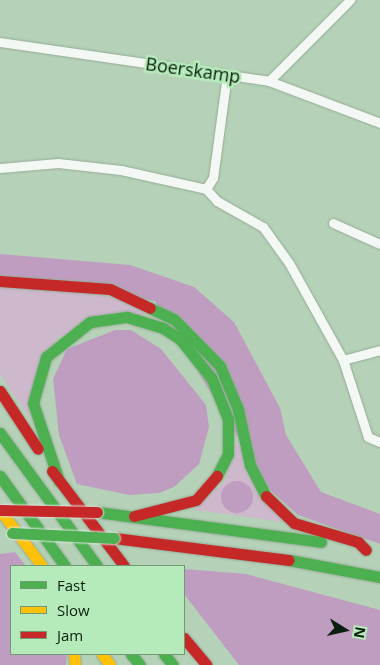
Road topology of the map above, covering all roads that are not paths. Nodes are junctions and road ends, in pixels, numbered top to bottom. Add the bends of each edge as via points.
1 (350, 0) edge
2 (0, 42) edge
3 (227, 75) junction
4 (269, 81) junction
5 (380, 123) edge
6 (0, 168) edge
7 (206, 189) junction
8 (333, 223) dead end
9 (380, 244) edge
10 (0, 281) edge
11 (380, 350) edge
12 (343, 360) junction
13 (0, 391) edge
14 (0, 433) edge
15 (380, 442) edge
16 (0, 476) edge
17 (59, 481) junction
18 (0, 510) edge
19 (134, 516) junction
20 (4, 534) edge
21 (366, 550) junction
22 (380, 554) edge
23 (41, 565) edge
24 (64, 565) edge
25 (96, 565) edge
26 (123, 565) edge
27 (352, 571) junction
28 (380, 577) edge
29 (380, 585) edge
30 (185, 639) edge
31 (132, 655) edge
32 (165, 655) edge
33 (140, 665) edge
34 (173, 665) edge
35 (207, 665) edge

1 - 4 street
2 - 3 street, Boerskamp
3 - 4 street, Boerskamp
3 - 7 street via 213,178
4 - 5 street, Boerskamp
6 - 7 street via 58,163 121,170 194,190
7 - 12 street via 217,201 263,227 289,263
8 - 9 street
10 - 21 highway via 110,290 174,319 220,366 238,409 250,465 267,497 294,523 358,542
11 - 12 street
12 - 15 street via 368,438
13 - 17 highway
14 - 25 highway
16 - 24 highway
17 - 19 highway via 58,468 40,435 33,403 46,356 72,332 90,322 127,317 163,328 180,339 212,379 228,419 228,454 212,487 196,500
17 - 26 highway
18 - 19 highway, bridge
18 - 23 highway
19 - 21 highway
20 - 27 highway, bridge via 114,538
21 - 22 highway
27 - 28 highway
27 - 29 highway
30 - 35 highway
31 - 33 highway
32 - 34 highway

